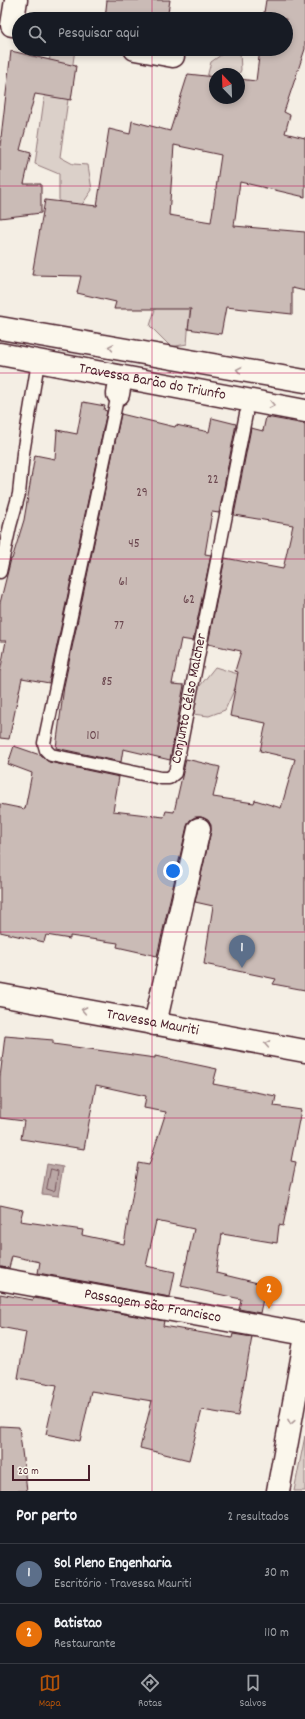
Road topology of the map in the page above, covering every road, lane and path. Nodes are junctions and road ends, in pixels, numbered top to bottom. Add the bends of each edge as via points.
1 (16, 0) edge
2 (13, 12) edge
3 (0, 328) edge
4 (0, 354) edge
5 (38, 362) junction
6 (305, 381) edge
7 (120, 386) junction
8 (248, 408) junction
9 (305, 412) edge
10 (0, 572) edge
11 (199, 829) dead end
12 (0, 995) edge
13 (155, 1024) junction
14 (305, 1051) edge
15 (0, 1279) edge
16 (305, 1334) edge
17 (305, 1342) edge
18 (278, 1491) edge

1 - 2 street
6 -> 3 street, Travessa Barão do Triunfo
4 - 5 street, Travessa Barão do Triunfo
5 - 7 street, Travessa Barão do Triunfo
5 - 10 lane via 19,494
7 - 8 street, Travessa Barão do Triunfo
7 - 8 lane, Conjunto Célso Malcher via 44,743 51,755 161,778 169,778 175,773
8 -> 9 street, Travessa Barão do Triunfo
11 - 13 street
13 -> 12 street, Travessa Mauriti
14 -> 13 street, Travessa Mauriti
15 - 16 street, Passagem São Francisco
17 -> 18 street

